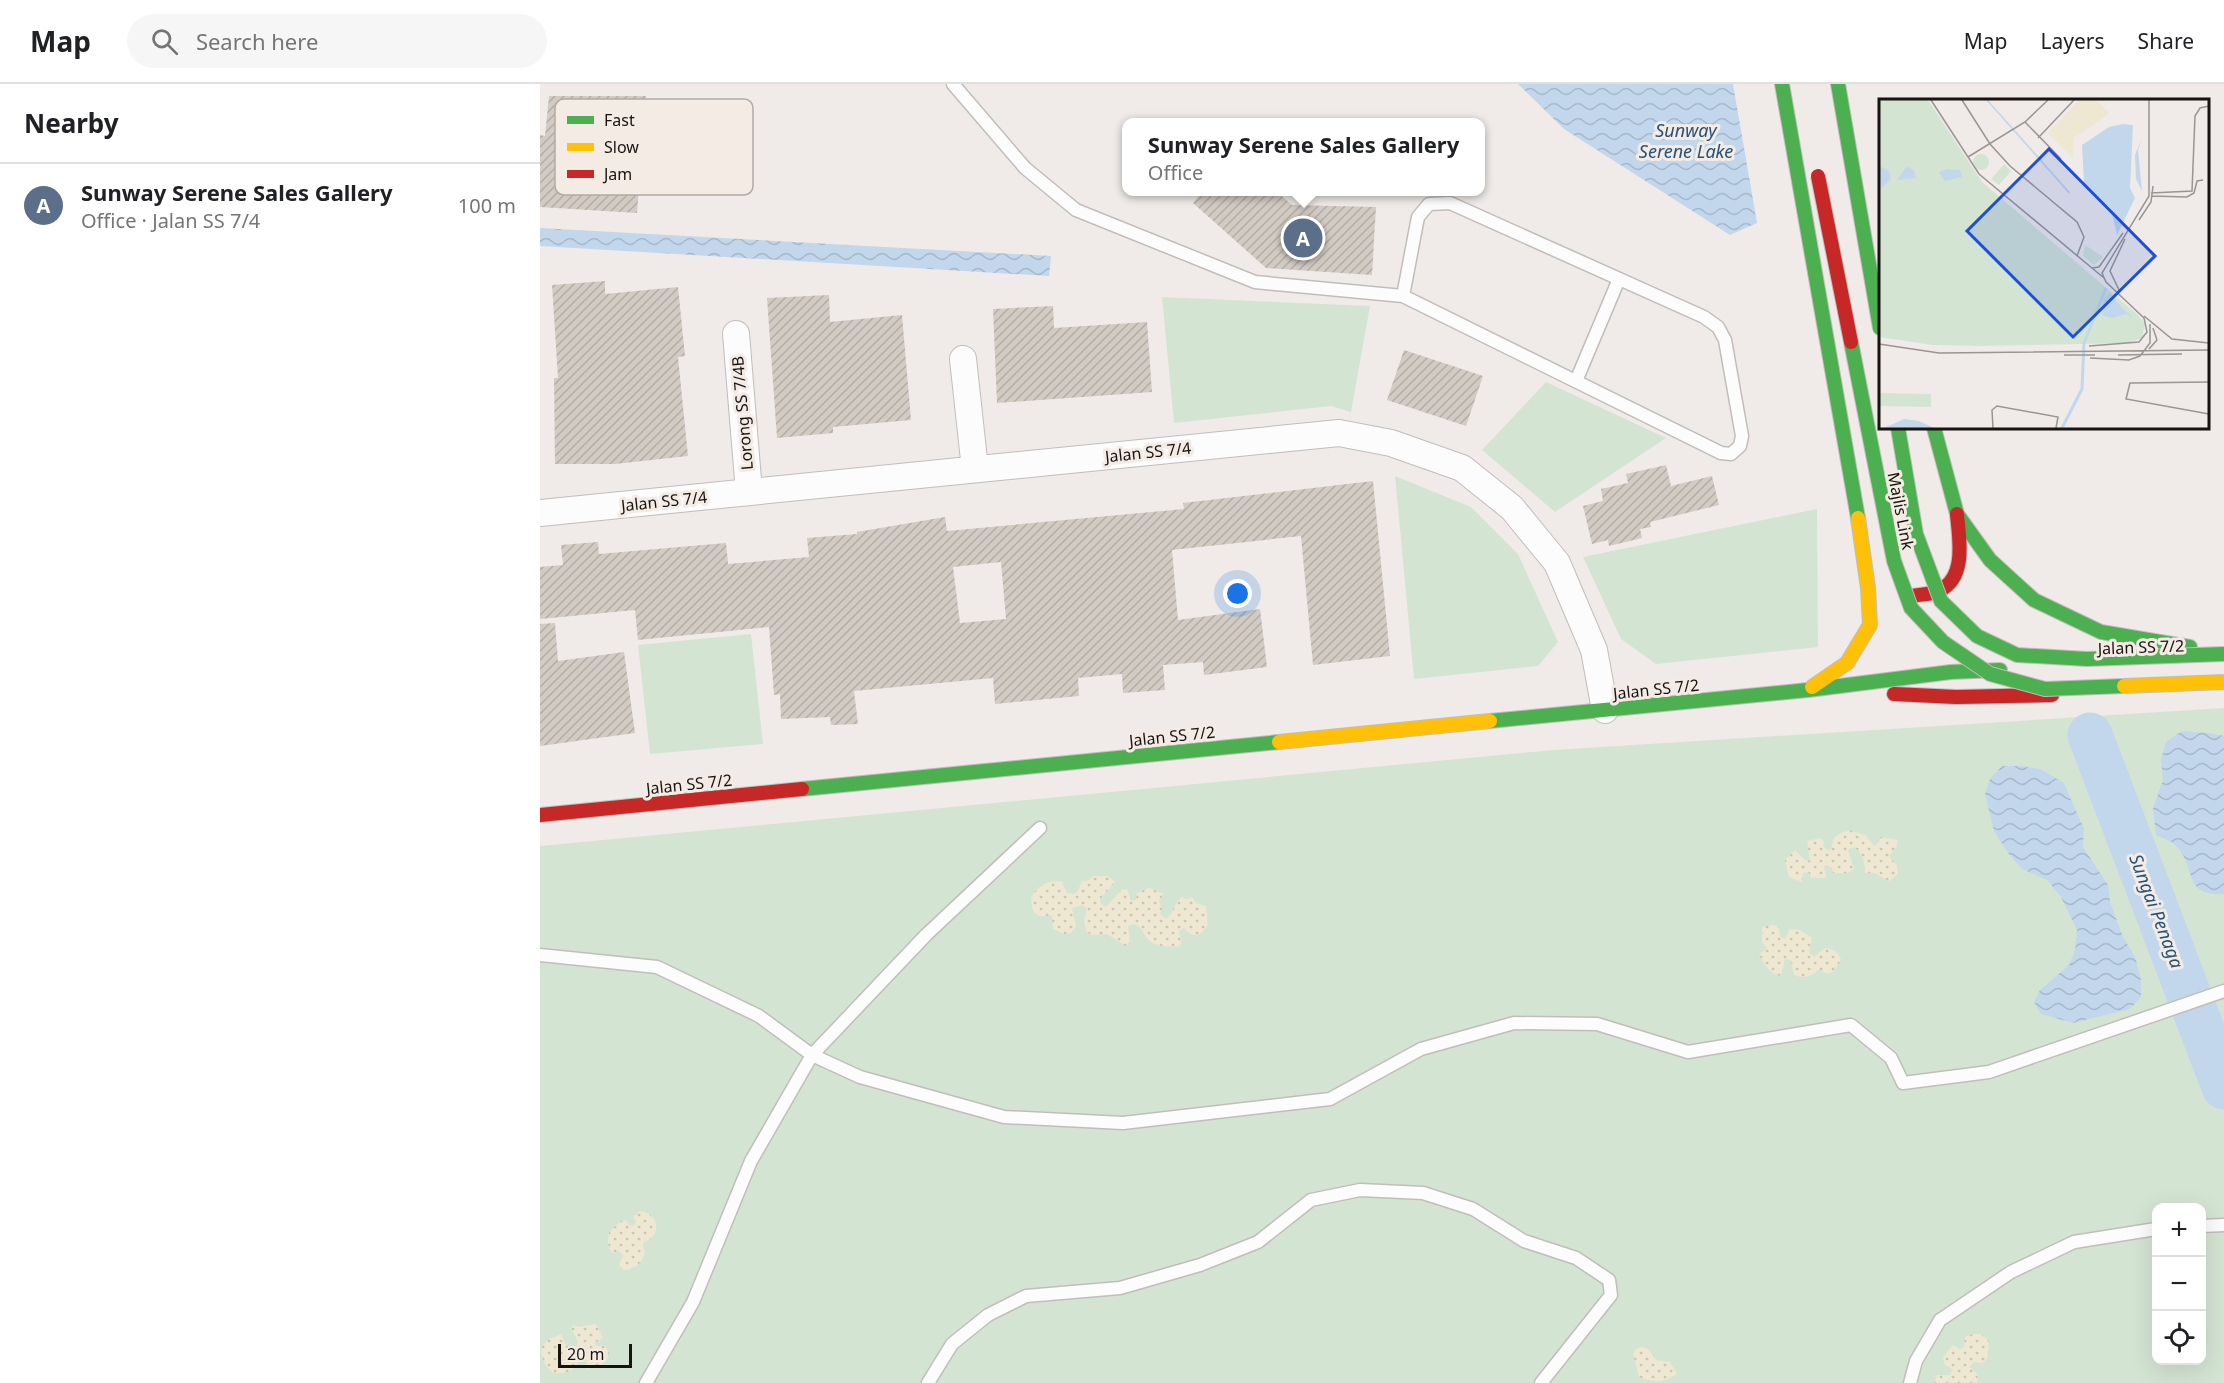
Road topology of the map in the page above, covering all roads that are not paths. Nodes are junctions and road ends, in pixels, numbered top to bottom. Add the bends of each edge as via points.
1 (952, 84) edge
2 (1782, 84) edge
3 (1838, 84) edge
4 (1817, 170) dead end
5 (1857, 191) junction
6 (1879, 240) edge
7 (1619, 279) junction
8 (1403, 296) junction
9 (1879, 317) edge
10 (736, 334) dead end
11 (963, 359) dead end
12 (1576, 381) junction
13 (1898, 429) edge
14 (1934, 429) edge
15 (975, 469) junction
16 (749, 492) junction
17 (1855, 499) junction
18 (540, 513) edge
19 (1957, 514) junction
20 (2224, 654) edge
21 (2224, 660) edge
22 (2224, 682) edge
23 (1808, 690) junction
24 (2224, 690) edge
25 (1605, 710) junction
26 (540, 815) edge
27 (1040, 828) dead end
28 (540, 955) edge
29 (2220, 993) edge
30 (812, 1055) junction
31 (2224, 1225) edge
32 (2206, 1226) edge
33 (2152, 1229) edge
34 (646, 1383) edge
35 (928, 1383) edge
36 (1541, 1383) edge
37 (1910, 1383) edge

1 - 8 lane via 1025,168 1076,210 1255,282
2 - 17 street
3 - 5 street
4 - 22 street, Majlis Link, bridge via 1894,561 1911,608 1943,642 1990,674 2045,690
5 - 6 street
5 - 9 street
7 - 8 lane via 1450,203 1429,204 1418,217
7 - 12 lane
7 - 12 lane via 1704,316 1718,327 1725,340 1742,436 1740,446 1731,454 1721,453
8 - 12 lane
10 - 16 street, Lorong SS 7/4B
11 - 15 street
13 - 20 street, Majlis Link, bridge via 1916,534 1941,601 1977,636 2017,655 2087,659
14 - 19 street
15 - 16 street, Jalan SS 7/4
15 - 25 street, Jalan SS 7/4 via 1339,433 1391,443 1462,468 1512,508 1557,563 1594,650
16 - 18 street, Jalan SS 7/4
17 - 19 street via 1876,558 1892,581 1910,597 1943,589 1955,575 1959,559
17 - 23 street via 1869,588 1870,625 1846,663
19 - 20 street via 1990,560 2034,600 2101,632
21 - 23 street, Jalan SS 7/2 via 1951,672
23 - 24 street, Jalan SS 7/2 via 1956,697
23 - 25 street, Jalan SS 7/2
25 - 26 street, Jalan SS 7/2
27 - 30 lane via 926,935
28 - 30 lane via 657,966 759,1016
29 - 30 lane via 1989,1072 1903,1083 1891,1058 1851,1025 1688,1052 1598,1024 1514,1023 1421,1049 1330,1099 1123,1123 1004,1117 860,1077
30 - 34 lane via 751,1161 693,1302
31 - 32 lane
33 - 37 lane via 2074,1242 2011,1272 1940,1320 1916,1361
35 - 36 lane via 952,1344 987,1315 1026,1296 1120,1288 1200,1265 1258,1242 1311,1200 1360,1190 1424,1193 1473,1209 1524,1240 1576,1257 1609,1280 1611,1295

